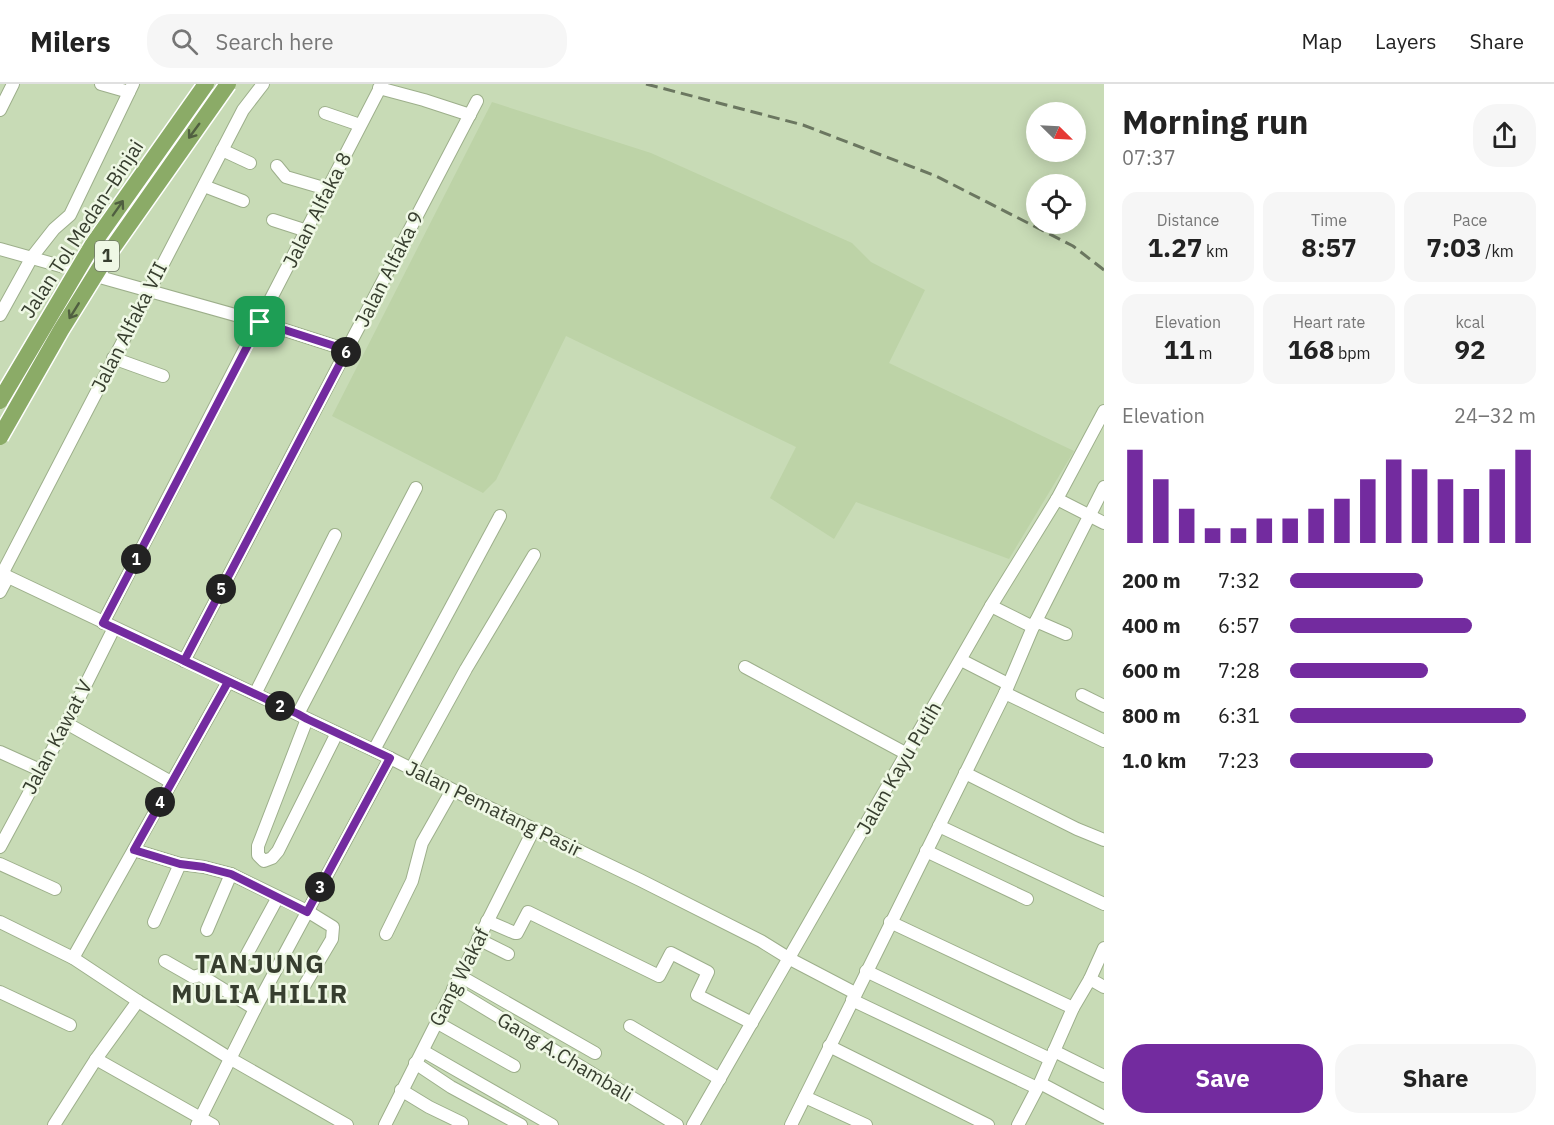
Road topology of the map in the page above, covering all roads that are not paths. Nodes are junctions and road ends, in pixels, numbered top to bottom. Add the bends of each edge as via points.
1 (13, 84) edge
2 (101, 84) edge
3 (206, 84) edge
4 (228, 84) edge
5 (263, 84) edge
6 (380, 86) edge
7 (131, 88) edge
8 (477, 101) dead end
9 (0, 110) edge
10 (325, 113) dead end
11 (470, 115) junction
12 (360, 125) junction
13 (222, 150) junction
14 (250, 163) dead end
15 (277, 166) dead end
16 (204, 186) junction
17 (327, 189) junction
18 (243, 201) dead end
19 (273, 220) dead end
20 (307, 231) junction
21 (0, 249) edge
22 (32, 257) junction
23 (147, 291) junction
24 (0, 315) edge
25 (260, 322) junction
26 (347, 350) junction
27 (113, 358) junction
28 (163, 376) dead end
29 (0, 401) edge
30 (1104, 411) edge
31 (0, 437) edge
32 (1104, 487) edge
33 (417, 488) dead end
34 (1057, 498) junction
35 (1089, 515) junction
36 (500, 516) dead end
37 (1104, 523) edge
38 (335, 535) dead end
39 (534, 555) dead end
40 (3, 574) edge
41 (0, 592) edge
42 (991, 606) junction
43 (1035, 624) junction
44 (108, 625) junction
45 (1066, 634) dead end
46 (961, 660) junction
47 (184, 661) junction
48 (745, 667) dead end
49 (228, 682) junction
50 (1006, 689) junction
51 (255, 694) junction
52 (1082, 694) dead end
53 (1104, 706) edge
54 (302, 717) junction
55 (66, 723) junction
56 (337, 733) junction
57 (1104, 741) edge
58 (374, 750) junction
59 (0, 752) edge
60 (907, 754) junction
61 (390, 758) junction
62 (411, 769) junction
63 (40, 770) junction
64 (965, 773) junction
65 (171, 782) junction
66 (452, 790) junction
67 (939, 826) junction
68 (534, 829) junction
69 (1104, 840) edge
70 (0, 846) edge
71 (134, 850) junction
72 (926, 852) junction
73 (0, 864) edge
74 (180, 864) junction
75 (231, 874) junction
76 (55, 889) dead end
77 (278, 897) junction
78 (1027, 899) dead end
79 (1104, 904) edge
80 (307, 912) junction
81 (487, 921) junction
82 (0, 922) edge
83 (154, 922) dead end
84 (890, 922) junction
85 (207, 930) dead end
86 (386, 934) dead end
87 (478, 939) junction
88 (1104, 948) edge
89 (247, 954) dead end
90 (508, 954) dead end
91 (73, 958) junction
92 (790, 959) junction
93 (165, 961) dead end
94 (866, 971) junction
95 (460, 976) junction
96 (1090, 979) junction
97 (1104, 987) edge
98 (453, 989) junction
99 (0, 992) edge
100 (300, 993) dead end
101 (854, 996) junction
102 (138, 1001) junction
103 (1072, 1008) junction
104 (255, 1009) junction
105 (436, 1022) junction
106 (753, 1023) junction
107 (70, 1025) dead end
108 (630, 1026) dead end
109 (561, 1034) junction
110 (829, 1046) junction
111 (552, 1050) junction
112 (423, 1051) dead end
113 (595, 1053) dead end
114 (1052, 1055) junction
115 (96, 1059) junction
116 (231, 1059) junction
117 (415, 1063) junction
118 (514, 1066) dead end
119 (1104, 1076) edge
120 (720, 1079) junction
121 (1039, 1086) junction
122 (401, 1090) junction
123 (805, 1097) junction
124 (1104, 1117) edge
125 (199, 1122) edge
126 (462, 1123) dead end
127 (1023, 1123) edge
128 (54, 1125) edge
129 (213, 1125) edge
130 (347, 1125) edge
131 (385, 1125) edge
132 (521, 1125) edge
133 (552, 1125) edge
134 (677, 1125) edge
135 (693, 1125) edge
136 (791, 1125) edge
137 (867, 1125) edge
138 (988, 1125) edge

1 - 9 street
2 - 7 street
29 -> 3 highway, Jalan Tol Medan–Binjai / 1, bridge via 93,244
4 -> 31 highway, Jalan Tol Medan–Binjai / 1, bridge via 107,256
5 - 13 street, Jalan Alfaka VII via 243,110
6 - 11 street
6 - 12 street, Jalan Alfaka 8
7 - 22 street via 70,215
8 - 11 street, Jalan Alfaka 9
10 - 12 street
11 - 26 street, Jalan Alfaka 9
12 - 17 street, Jalan Alfaka 8
13 - 14 street
13 - 16 street, Jalan Alfaka VII
15 - 17 street via 286,177
16 - 18 street
16 - 23 street, Jalan Alfaka VII
17 - 20 street, Jalan Alfaka 8
19 - 20 street
20 - 25 street, Jalan Alfaka 8
21 - 22 street
22 - 23 street
22 - 24 street
23 - 25 street
23 - 27 street, Jalan Alfaka VII
25 - 26 street
25 - 44 street, Jalan Alfaka 8
26 - 47 street, Jalan Alfaka 9
27 - 28 street
27 - 40 street, Jalan Alfaka VII
30 - 34 street, Jalan Kayu Putih
32 - 35 street
33 - 54 street
34 - 35 street
34 - 42 street, Jalan Kayu Putih
35 - 37 street
35 - 43 street
36 - 58 street
38 - 51 street
39 - 62 street
40 - 41 street, Jalan Alfaka VII
40 - 44 street, Jalan Pematang Pasir
42 - 43 street
42 - 46 street, Jalan Kayu Putih
43 - 45 street
43 - 50 street
44 - 47 street, Jalan Pematang Pasir
44 - 55 street, Jalan Kawat V
46 - 50 street
46 - 60 street, Jalan Kayu Putih
47 - 49 street, Jalan Pematang Pasir
48 - 60 street
49 - 51 street, Jalan Pematang Pasir
49 - 65 street
50 - 57 street
50 - 64 street
51 - 54 street, Jalan Pematang Pasir
52 - 53 street
54 - 56 street, Jalan Pematang Pasir
54 - 56 street via 258,846 258,855 264,861 278,851
55 - 63 street, Jalan Kawat V
55 - 65 street
56 - 58 street, Jalan Pematang Pasir
58 - 61 street, Jalan Pematang Pasir
59 - 63 street
60 - 92 street, Jalan Kayu Putih
61 - 62 street, Jalan Pematang Pasir
61 - 80 street
62 - 66 street, Jalan Pematang Pasir
63 - 70 street, Jalan Kawat V
64 - 67 street
64 - 69 street
65 - 71 street
66 - 68 street, Jalan Pematang Pasir
66 - 86 street via 422,843 412,881
67 - 72 street
67 - 79 street
68 - 81 street, Gang Wakaf
68 - 92 street, Jalan Pematang Pasir via 750,935
71 - 74 street
71 - 91 street
72 - 78 street
72 - 84 street
73 - 76 street
74 - 75 street
74 - 83 street
75 - 77 street
75 - 85 street
77 - 80 street
77 - 89 street
80 - 100 street via 334,930
80 - 104 street
81 - 87 street, Gang Wakaf
81 - 106 street via 517,933 528,912 659,976 671,953 708,972 697,994
82 - 91 street
84 - 94 street
84 - 103 street
87 - 90 street
87 - 95 street, Gang Wakaf
88 - 96 street
91 - 102 street
92 - 101 street, Jalan Pematang Pasir
92 - 106 street, Jalan Kayu Putih
93 - 104 street via 193,977 200,975
94 - 101 street
94 - 114 street
95 - 98 street, Gang Wakaf
95 - 109 street
96 - 97 street
96 - 103 street
98 - 105 street, Gang Wakaf
98 - 111 street, Gang A.Chambali
99 - 107 street
101 - 110 street
101 - 121 street, Jalan Pematang Pasir
102 - 115 street
102 - 116 street
103 - 114 street
104 - 116 street
105 - 117 street, Gang Wakaf
105 - 118 street
106 - 120 street, Jalan Kayu Putih
108 - 120 street
109 - 111 street
109 - 113 street
110 - 123 street
110 - 138 street
111 - 134 street, Gang A.Chambali
112 - 133 street
114 - 119 street
114 - 121 street
115 - 125 street
115 - 128 street
116 - 125 street
116 - 130 street
117 - 122 street, Gang Wakaf
117 - 132 street
120 - 135 street, Jalan Kayu Putih
121 - 124 street, Jalan Pematang Pasir
121 - 127 street
122 - 126 street
122 - 131 street, Gang Wakaf
123 - 136 street
123 - 137 street
125 - 129 street

